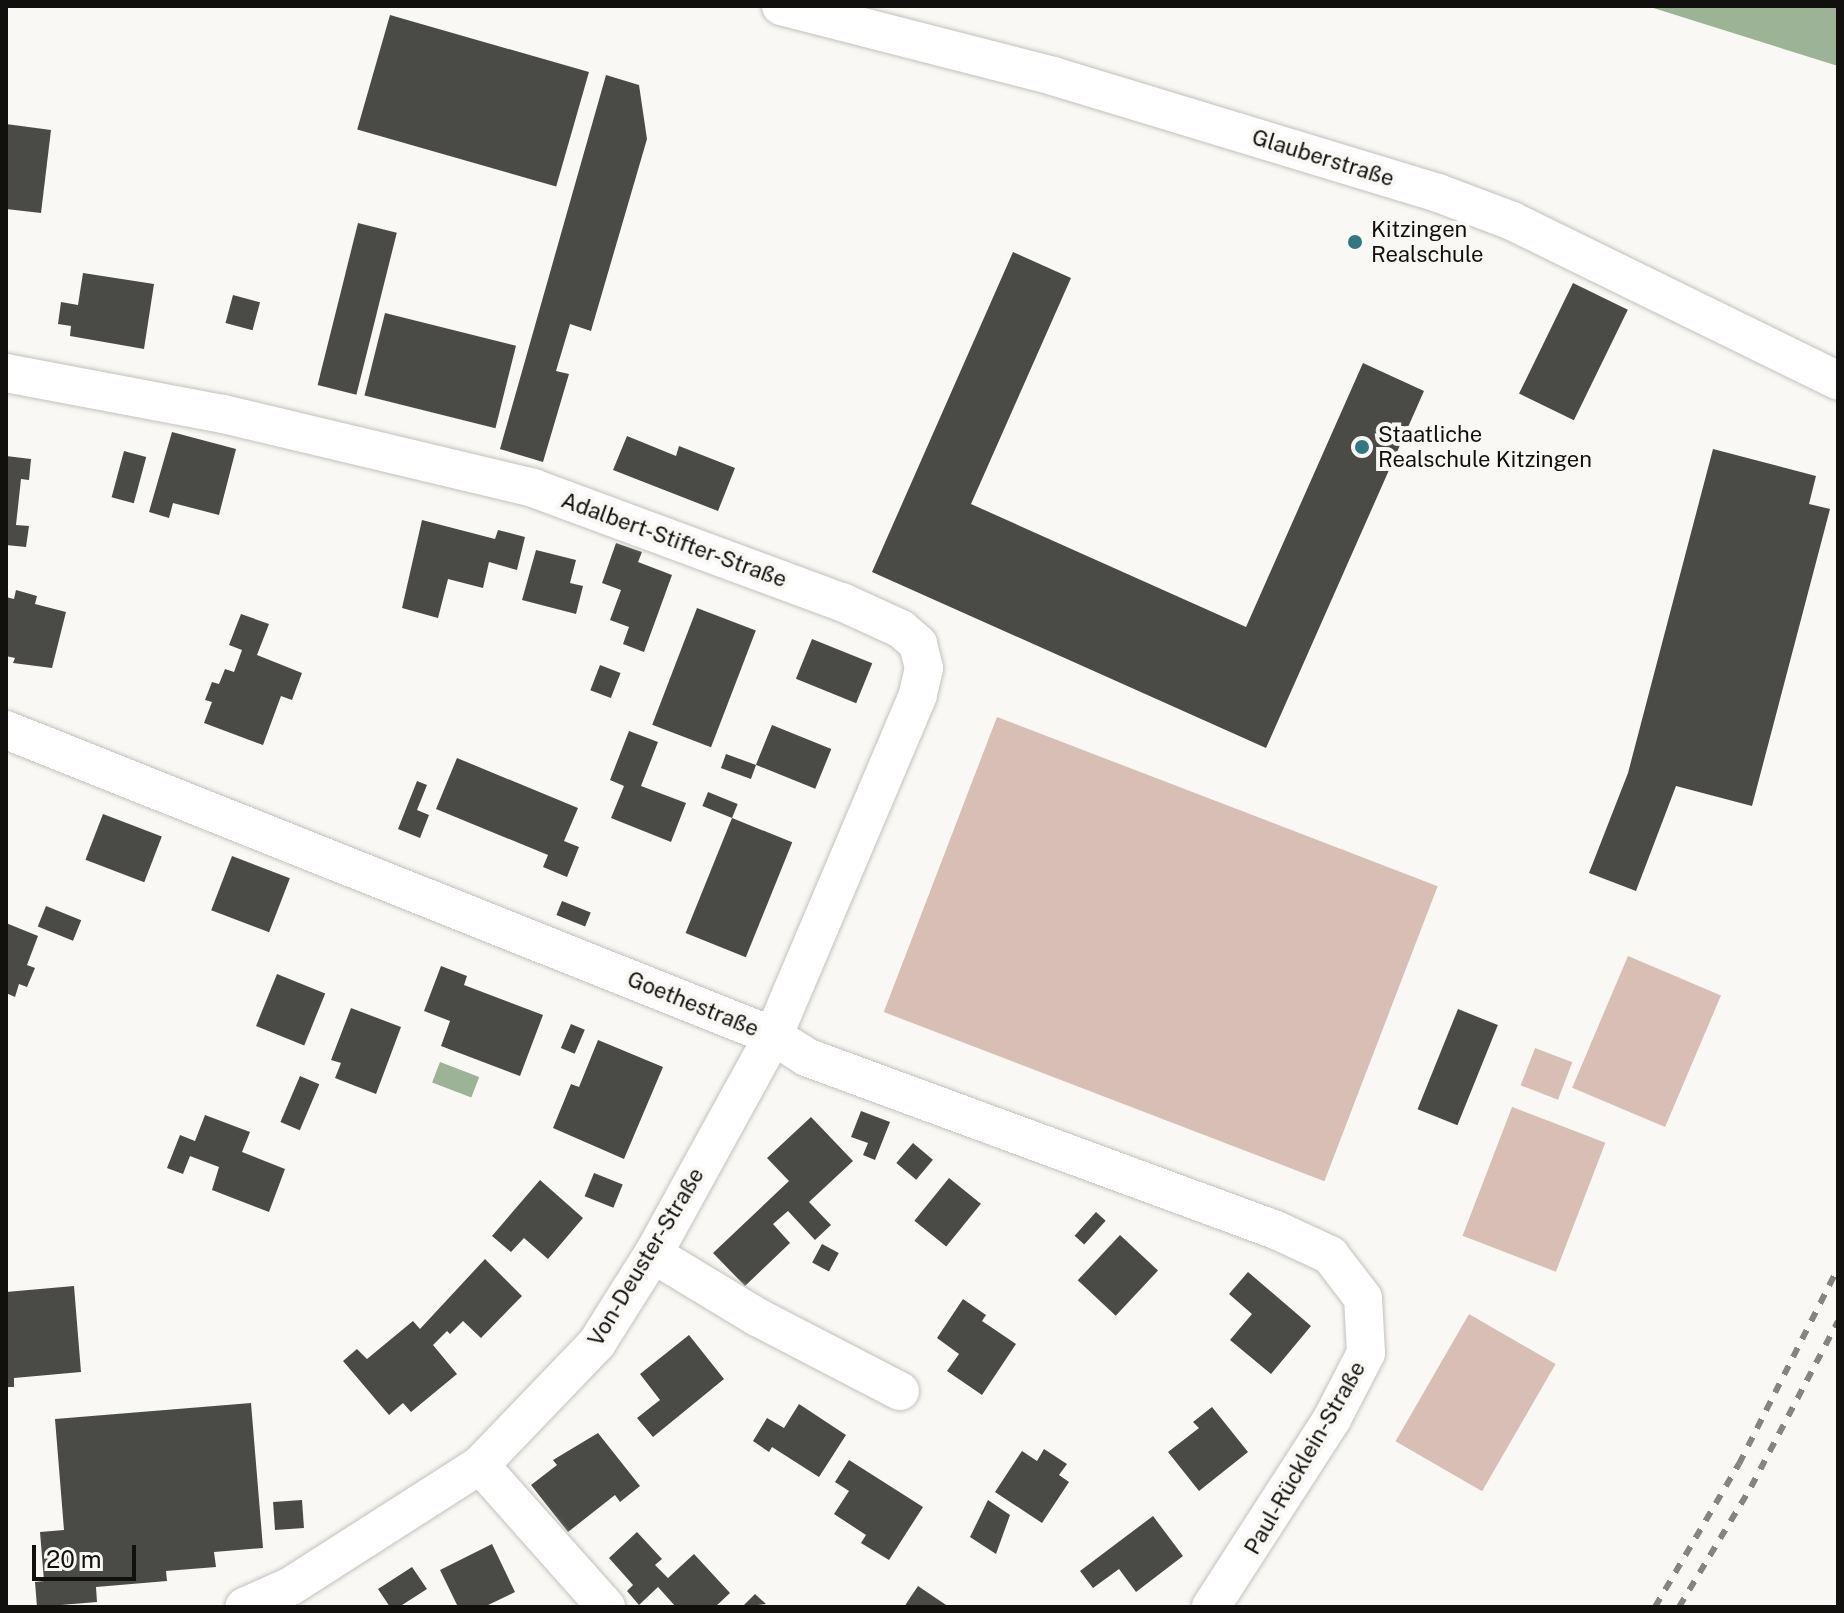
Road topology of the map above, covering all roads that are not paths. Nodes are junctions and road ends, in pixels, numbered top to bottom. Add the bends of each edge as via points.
1 (781, 6) edge
2 (6, 373) edge
3 (1838, 381) edge
4 (6, 730) edge
5 (773, 1036) junction
6 (653, 1254) junction
7 (1363, 1298) joint
8 (900, 1391) dead end
9 (480, 1465) junction
10 (296, 1596) edge
11 (244, 1607) edge
12 (606, 1607) edge
13 (1211, 1607) edge

1 - 3 street, Glauberstraße via 1053,76 1438,193 1512,221
2 - 5 street, Adalbert-Stifter-Straße via 223,414 533,488 842,602 901,629 918,644 924,668 918,695
4 - 5 street, Goethestraße
5 - 6 street, Von-Deuster-Straße
5 - 7 street, Goethestraße via 806,1057 1276,1230 1330,1255
6 - 8 street via 757,1317
6 - 9 street, Von-Deuster-Straße via 597,1343
7 - 13 street, Paul-Rücklein-Straße via 1366,1353 1332,1419
9 - 10 street, Von-Deuster-Straße
9 - 12 street
10 - 11 street, Von-Deuster-Straße

